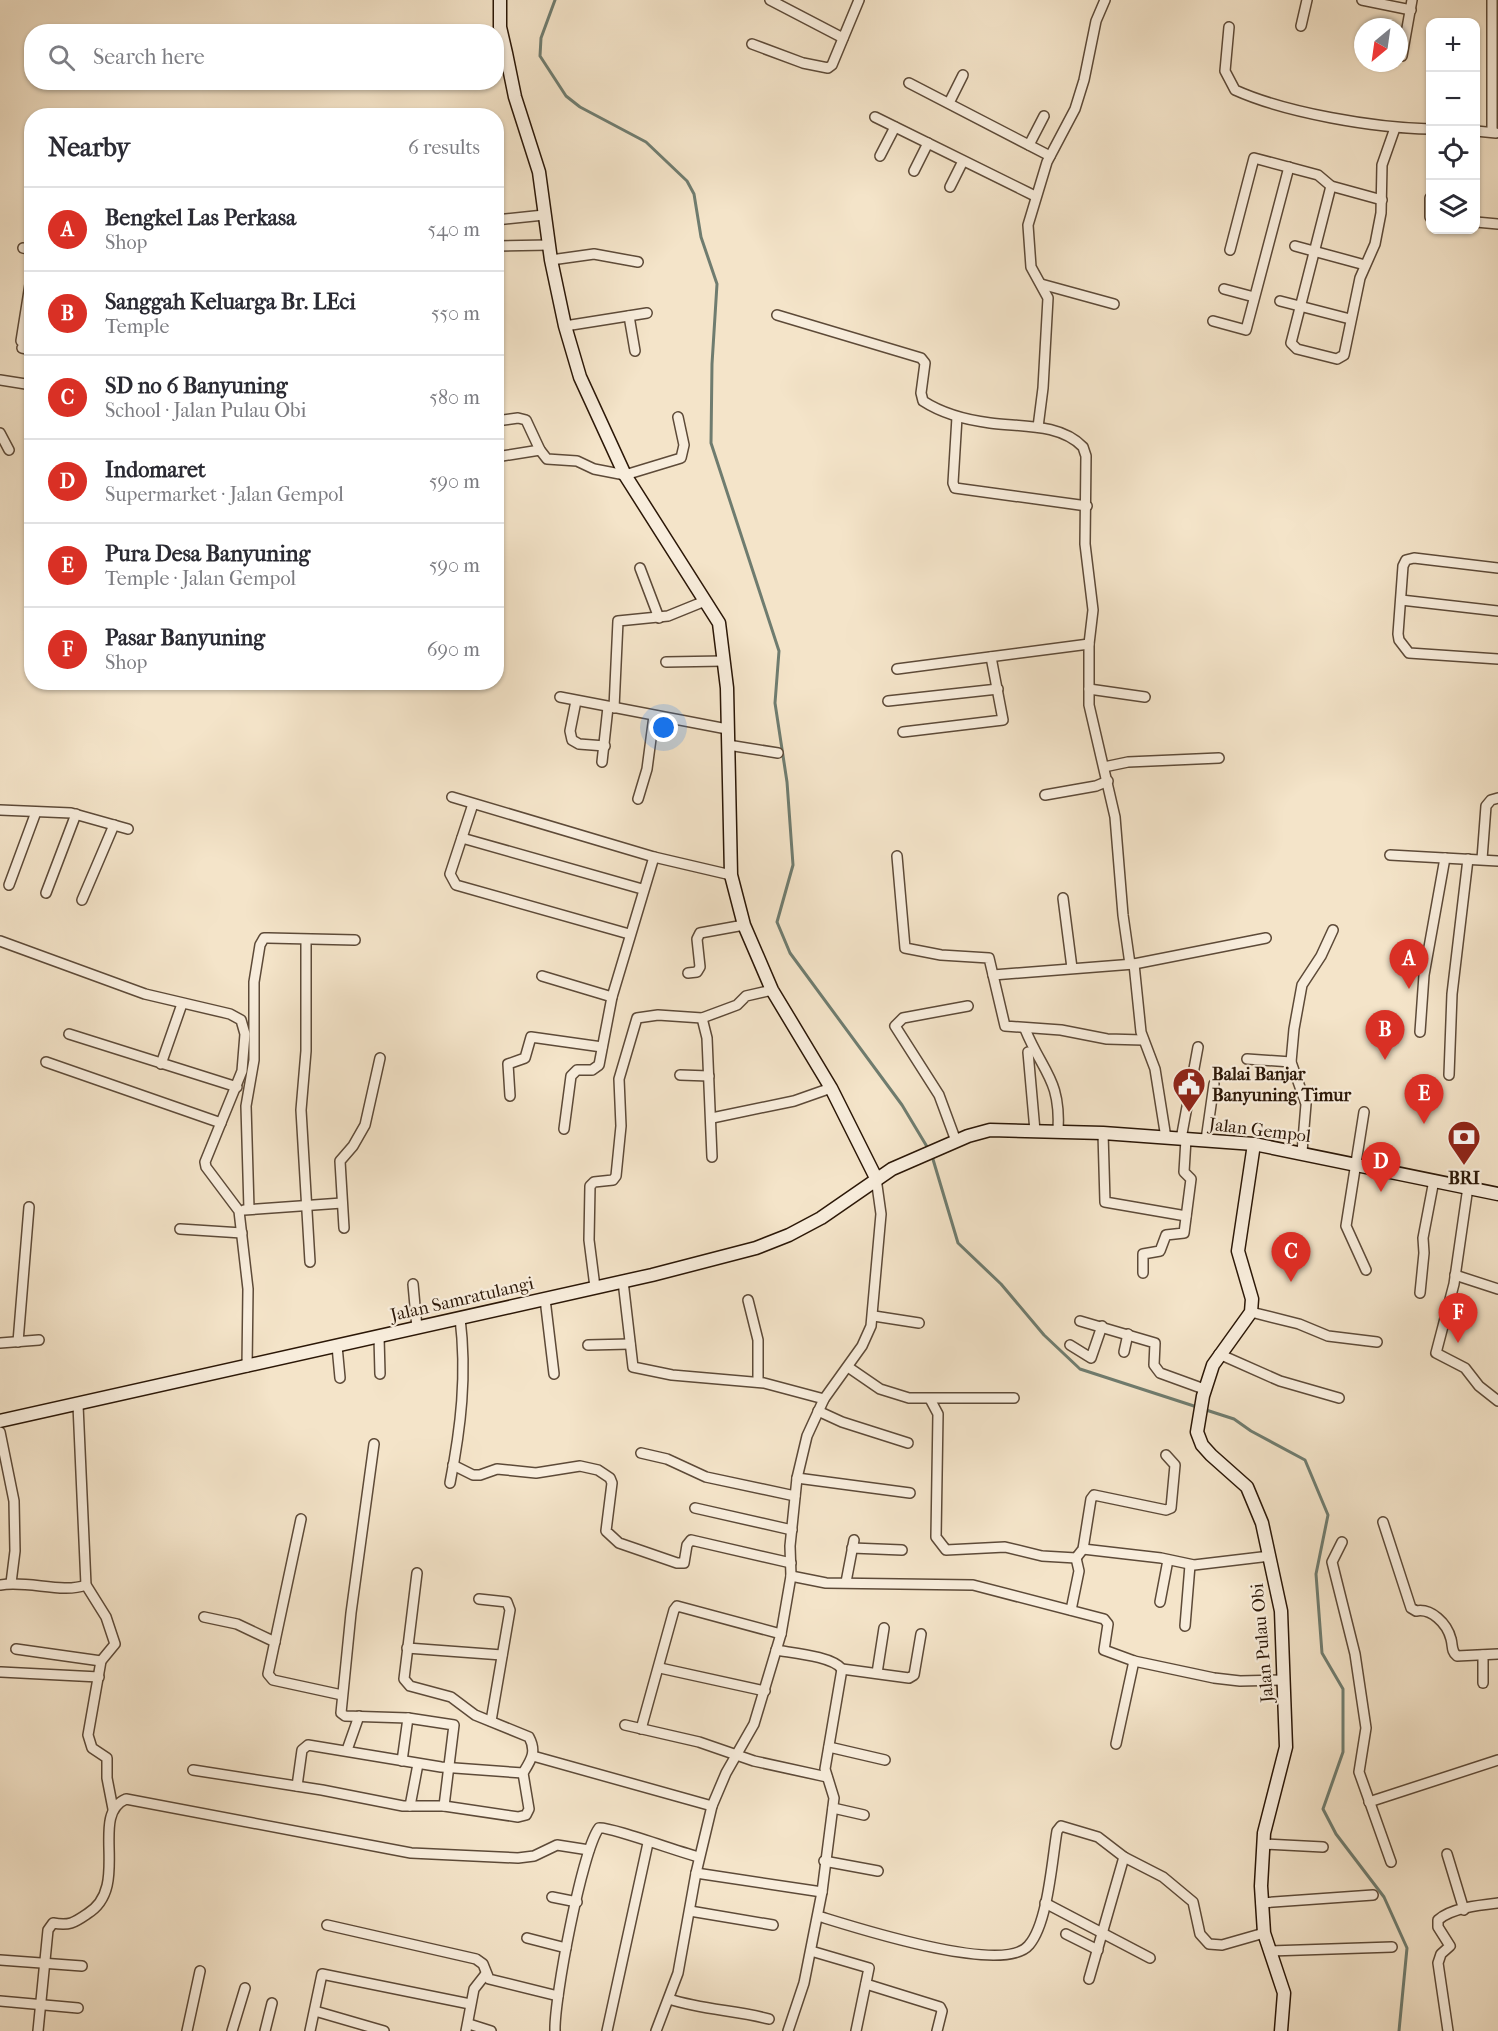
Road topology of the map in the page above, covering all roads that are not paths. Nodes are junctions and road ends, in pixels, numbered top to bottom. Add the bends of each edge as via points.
1 (500, 0) edge
2 (770, 0) edge
3 (859, 0) edge
4 (1105, 0) edge
5 (1307, 0) edge
6 (1362, 0) edge
7 (1492, 0) edge
8 (1411, 5) edge
9 (1408, 22) edge
10 (500, 24) edge
11 (1301, 26) dead end
12 (1229, 27) dead end
13 (843, 38) junction
14 (752, 44) dead end
15 (504, 46) edge
16 (963, 75) dead end
17 (909, 83) dead end
18 (949, 103) junction
19 (1044, 116) dead end
20 (875, 117) dead end
21 (895, 127) junction
22 (1395, 128) junction
23 (1426, 129) edge
24 (1480, 131) edge
25 (1495, 133) edge
26 (928, 143) junction
27 (1029, 145) junction
28 (880, 156) dead end
29 (1050, 156) junction
30 (963, 160) junction
31 (1289, 167) junction
32 (914, 171) dead end
33 (1331, 186) junction
34 (950, 187) dead end
35 (1035, 196) junction
36 (1382, 200) junction
37 (543, 215) junction
38 (504, 219) edge
39 (1480, 222) edge
40 (1498, 224) edge
41 (549, 244) junction
42 (504, 246) edge
43 (1294, 246) dead end
44 (1230, 250) dead end
45 (1315, 251) junction
46 (551, 260) junction
47 (638, 262) dead end
48 (1365, 265) junction
49 (1041, 284) junction
50 (1224, 289) dead end
51 (1254, 297) junction
52 (1280, 301) dead end
53 (1114, 304) dead end
54 (1299, 307) junction
55 (647, 313) dead end
56 (777, 315) dead end
57 (629, 316) junction
58 (1350, 320) junction
59 (1213, 321) dead end
60 (565, 326) junction
61 (636, 351) dead end
62 (0, 380) edge
63 (24, 384) edge
64 (678, 417) dead end
65 (957, 417) junction
66 (504, 420) edge
67 (1038, 426) junction
68 (0, 433) edge
69 (9, 450) dead end
70 (540, 450) junction
71 (504, 456) edge
72 (625, 475) junction
73 (1087, 506) junction
74 (640, 568) dead end
75 (1498, 568) edge
76 (1401, 600) junction
77 (705, 601) junction
78 (1498, 611) edge
79 (659, 618) junction
80 (1089, 644) junction
81 (992, 657) junction
82 (1498, 659) edge
83 (724, 661) junction
84 (666, 662) dead end
85 (897, 669) dead end
86 (998, 689) junction
87 (1089, 689) junction
88 (560, 697) dead end
89 (1145, 697) dead end
90 (576, 701) junction
91 (888, 701) dead end
92 (611, 708) junction
93 (654, 716) junction
94 (727, 729) junction
95 (903, 732) dead end
96 (728, 745) junction
97 (605, 746) junction
98 (778, 753) dead end
99 (1219, 758) dead end
100 (602, 762) dead end
101 (1104, 767) junction
102 (1108, 781) junction
103 (1045, 795) dead end
104 (452, 797) dead end
105 (1498, 798) edge
106 (639, 799) dead end
107 (473, 804) junction
108 (0, 810) edge
109 (36, 812) junction
110 (76, 814) junction
111 (114, 825) junction
112 (128, 829) dead end
113 (462, 838) junction
114 (1390, 855) dead end
115 (897, 856) dead end
116 (654, 857) junction
117 (1444, 858) junction
118 (1468, 859) junction
119 (1482, 860) junction
120 (1498, 861) edge
121 (731, 875) junction
122 (9, 885) dead end
123 (642, 889) junction
124 (46, 893) dead end
125 (1063, 898) dead end
126 (82, 900) dead end
127 (744, 925) junction
128 (1334, 930) dead end
129 (629, 934) junction
130 (1266, 938) dead end
131 (306, 940) junction
132 (355, 940) dead end
133 (0, 941) edge
134 (1132, 964) junction
135 (1072, 968) junction
136 (688, 973) dead end
137 (993, 975) junction
138 (542, 976) dead end
139 (772, 990) junction
140 (612, 997) junction
141 (182, 1004) junction
142 (968, 1006) dead end
143 (702, 1018) junction
144 (1025, 1029) junction
145 (1420, 1032) dead end
146 (69, 1034) dead end
147 (1143, 1040) junction
148 (603, 1047) junction
149 (1198, 1047) dead end
150 (1028, 1052) dead end
151 (380, 1058) dead end
152 (1247, 1059) dead end
153 (46, 1062) dead end
154 (1291, 1062) junction
155 (161, 1064) junction
156 (680, 1075) dead end
157 (1449, 1075) dead end
158 (709, 1076) junction
159 (1214, 1084) dead end
160 (237, 1087) junction
161 (831, 1088) junction
162 (510, 1096) dead end
163 (1364, 1112) dead end
164 (712, 1118) junction
165 (221, 1123) junction
166 (564, 1130) dead end
167 (1035, 1131) junction
168 (1058, 1132) junction
169 (1103, 1133) junction
170 (1166, 1138) junction
171 (1184, 1139) junction
172 (1206, 1140) junction
173 (956, 1141) junction
174 (1254, 1144) junction
175 (1302, 1152) junction
176 (711, 1157) dead end
177 (912, 1160) joint
178 (1355, 1163) junction
179 (876, 1178) junction
180 (1434, 1180) junction
181 (1468, 1187) junction
182 (1498, 1194) edge
183 (342, 1203) junction
184 (306, 1206) junction
185 (28, 1207) dead end
186 (249, 1209) junction
187 (238, 1211) junction
188 (1186, 1216) junction
189 (344, 1228) dead end
190 (180, 1229) dead end
191 (242, 1233) junction
192 (310, 1262) dead end
193 (1366, 1269) dead end
194 (1143, 1273) dead end
195 (1455, 1275) junction
196 (623, 1281) junction
197 (413, 1284) dead end
198 (594, 1287) junction
199 (1498, 1289) edge
200 (1420, 1293) dead end
201 (545, 1299) junction
202 (748, 1300) dead end
203 (1251, 1312) junction
204 (874, 1316) junction
205 (460, 1318) junction
206 (1080, 1321) dead end
207 (919, 1323) dead end
208 (1102, 1326) junction
209 (417, 1328) junction
210 (1128, 1334) junction
211 (379, 1337) junction
212 (39, 1340) dead end
213 (18, 1342) junction
214 (1377, 1342) dead end
215 (0, 1343) edge
216 (630, 1344) junction
217 (588, 1345) dead end
218 (1070, 1345) dead end
219 (337, 1346) junction
220 (1124, 1352) dead end
221 (1219, 1354) junction
222 (247, 1367) junction
223 (848, 1367) junction
224 (380, 1374) dead end
225 (554, 1374) dead end
226 (340, 1378) dead end
227 (759, 1382) junction
228 (1204, 1393) junction
229 (1014, 1398) dead end
230 (1339, 1398) dead end
231 (824, 1399) junction
232 (930, 1399) junction
233 (1498, 1401) edge
234 (78, 1405) junction
235 (818, 1411) junction
236 (0, 1421) edge
237 (0, 1432) edge
238 (908, 1443) dead end
239 (374, 1444) dead end
240 (641, 1454) dead end
241 (1166, 1455) dead end
242 (453, 1465) junction
243 (797, 1478) junction
244 (450, 1483) dead end
245 (910, 1493) dead end
246 (795, 1496) junction
247 (695, 1508) dead end
248 (301, 1518) dead end
249 (1383, 1522) dead end
250 (792, 1530) junction
251 (1342, 1542) dead end
252 (1083, 1549) junction
253 (902, 1550) dead end
254 (1270, 1556) junction
255 (1076, 1558) junction
256 (1168, 1560) junction
257 (791, 1563) junction
258 (1190, 1565) junction
259 (417, 1573) dead end
260 (791, 1576) junction
261 (846, 1582) junction
262 (11, 1584) junction
263 (0, 1585) edge
264 (87, 1585) junction
265 (479, 1599) dead end
266 (1160, 1602) dead end
267 (1071, 1610) junction
268 (204, 1617) dead end
269 (1185, 1626) dead end
270 (884, 1628) dead end
271 (781, 1634) junction
272 (921, 1634) dead end
273 (275, 1642) junction
274 (16, 1648) dead end
275 (407, 1648) junction
276 (776, 1650) junction
277 (1498, 1654) edge
278 (502, 1655) junction
279 (1483, 1655) junction
280 (101, 1660) junction
281 (1134, 1660) junction
282 (660, 1668) junction
283 (842, 1669) junction
284 (1, 1672) edge
285 (877, 1674) junction
286 (99, 1677) junction
287 (1283, 1680) junction
288 (1483, 1683) dead end
289 (765, 1691) junction
290 (342, 1695) junction
291 (468, 1711) junction
292 (359, 1716) junction
293 (408, 1718) junction
294 (491, 1721) junction
295 (454, 1725) junction
296 (625, 1725) dead end
297 (641, 1730) junction
298 (1116, 1744) dead end
299 (829, 1747) junction
300 (347, 1750) junction
301 (737, 1754) junction
302 (533, 1756) junction
303 (885, 1760) dead end
304 (1498, 1760) edge
305 (402, 1761) junction
306 (418, 1764) junction
307 (448, 1768) junction
308 (193, 1770) dead end
309 (523, 1773) junction
310 (827, 1777) junction
311 (297, 1786) junction
312 (1369, 1802) junction
313 (410, 1806) junction
314 (444, 1806) junction
315 (712, 1806) junction
316 (833, 1808) junction
317 (113, 1809) junction
318 (864, 1815) dead end
319 (648, 1843) junction
320 (1263, 1844) junction
321 (1323, 1847) dead end
322 (589, 1850) junction
323 (1447, 1854) dead end
324 (699, 1857) junction
325 (1124, 1857) junction
326 (824, 1861) junction
327 (1391, 1862) dead end
328 (878, 1871) dead end
329 (696, 1873) junction
330 (822, 1892) junction
331 (1373, 1895) dead end
332 (552, 1897) dead end
333 (577, 1902) junction
334 (1045, 1903) junction
335 (1261, 1903) junction
336 (1498, 1903) edge
337 (1464, 1910) junction
338 (690, 1911) junction
339 (818, 1916) junction
340 (327, 1925) dead end
341 (773, 1925) dead end
342 (1264, 1933) junction
343 (1066, 1935) dead end
344 (1102, 1935) junction
345 (527, 1938) dead end
346 (1392, 1947) dead end
347 (566, 1948) junction
348 (1098, 1950) junction
349 (811, 1951) junction
350 (1269, 1951) junction
351 (1150, 1958) dead end
352 (0, 1960) edge
353 (45, 1963) junction
354 (82, 1966) dead end
355 (200, 1971) dead end
356 (485, 1975) junction
357 (1089, 1979) dead end
358 (866, 1984) junction
359 (245, 1988) dead end
360 (558, 1996) junction
361 (669, 1999) junction
362 (0, 2001) edge
363 (272, 2003) dead end
364 (41, 2004) junction
365 (470, 2004) junction
366 (78, 2008) dead end
367 (315, 2011) junction
368 (769, 2019) dead end
369 (352, 2026) edge
370 (467, 2028) edge
371 (38, 2031) edge
372 (187, 2031) edge
373 (232, 2031) edge
374 (265, 2031) edge
375 (310, 2031) edge
376 (384, 2031) edge
377 (491, 2031) edge
378 (555, 2031) edge
379 (607, 2031) edge
380 (656, 2031) edge
381 (788, 2031) edge
382 (856, 2031) edge
383 (937, 2031) edge
384 (1281, 2031) edge
385 (1448, 2031) edge

1 - 10 street
2 - 13 street
3 - 13 street
4 - 29 street via 1096,21 1075,109
5 - 11 street
6 - 8 street
7 - 25 street
8 - 9 street
12 - 22 street via 1225,70 1235,90 1292,107
13 - 14 street via 832,65 826,68
15 - 37 street via 515,97 539,171
16 - 18 street
17 - 18 street
18 - 27 street
19 - 27 street
20 - 21 street
21 - 26 street
21 - 28 street
22 - 23 street
22 - 36 street via 1382,169
24 - 25 street
26 - 30 street
26 - 32 street
27 - 29 street
29 - 35 street
30 - 34 street
30 - 35 street
31 - 33 street via 1318,175
31 - 44 street via 1254,158
31 - 51 street
33 - 36 street
33 - 45 street
35 - 49 street via 1028,236 1031,267
36 - 48 street via 1375,244
37 - 38 street
37 - 41 street
39 - 40 street
41 - 42 street
41 - 46 street
43 - 45 street
45 - 48 street
45 - 54 street
46 - 47 street via 603,254
46 - 60 street
48 - 58 street
49 - 53 street
49 - 67 street via 1048,298
50 - 51 street
51 - 59 street via 1246,330
52 - 54 street
54 - 58 street
54 - 58 street via 1291,343 1297,349 1318,355 1343,357
55 - 57 street
56 - 65 street via 921,358 925,363 923,401
57 - 60 street
57 - 61 street
60 - 72 street via 580,377
62 - 63 street
64 - 72 street via 684,445 681,458
65 - 67 street
65 - 73 street via 955,488
66 - 70 street via 526,420
67 - 73 street via 1083,447
68 - 69 street
70 - 71 street
70 - 72 street via 552,460 577,461
72 - 77 street
73 - 80 street via 1085,544 1093,610
74 - 79 street
75 - 76 street via 1409,558 1403,566
76 - 78 street
76 - 82 street via 1399,640 1405,652
77 - 79 street
77 - 83 street via 719,623
79 - 92 street via 618,621
80 - 81 street
80 - 87 street
81 - 85 street
81 - 86 street
83 - 84 street
83 - 94 street
86 - 91 street
86 - 95 street via 1004,720
87 - 89 street
87 - 101 street via 1093,729
88 - 90 street
90 - 92 street
90 - 97 street via 570,730 572,740
92 - 93 street
92 - 97 street
93 - 94 street
93 - 106 street
94 - 96 street
96 - 98 street
96 - 121 street
97 - 100 street
99 - 101 street via 1128,762
101 - 102 street
102 - 103 street
102 - 134 street
104 - 107 street
105 - 119 street via 1486,806
107 - 113 street
107 - 116 street
108 - 109 street
109 - 110 street
109 - 122 street
110 - 111 street
110 - 124 street
111 - 112 street
111 - 126 street
113 - 123 street
113 - 129 street via 450,874 456,885
114 - 117 street
115 - 137 street via 905,948 940,955 986,957 991,961
116 - 121 street
116 - 123 street
117 - 118 street
117 - 145 street via 1424,975
118 - 119 street
118 - 157 street via 1452,994
119 - 120 street
121 - 127 street
123 - 129 street
125 - 135 street
127 - 136 street via 700,933 700,967 697,972
127 - 139 street
128 - 154 street via 1300,991
129 - 140 street
130 - 134 street
131 - 132 street
131 - 184 street via 302,1110
131 - 186 street via 264,938 260,945 254,982 254,1060 246,1106
133 - 141 street
134 - 135 street
134 - 147 street
135 - 137 street
137 - 144 street via 1003,1023
138 - 140 street
139 - 143 street via 747,996 737,1005
139 - 161 street
140 - 148 street
141 - 155 street
141 - 160 street via 241,1020 245,1034
142 - 173 street via 903,1018 895,1026 939,1095
143 - 158 street
143 - 198 street via 642,1015 636,1021 619,1079 621,1126 616,1176 590,1186 589,1240
144 - 147 street
144 - 168 street via 1056,1091 1060,1106
146 - 155 street
147 - 170 street via 1155,1069
148 - 162 street via 531,1037 525,1058 508,1064
148 - 166 street via 596,1068 577,1070 571,1076
149 - 171 street
150 - 167 street
151 - 183 street via 365,1125 340,1161
152 - 154 street
153 - 165 street
154 - 175 street via 1306,1104
155 - 160 street
156 - 158 street
158 - 164 street
159 - 172 street
160 - 165 street
161 - 164 street via 794,1101
161 - 179 street
163 - 178 street
164 - 176 street
165 - 187 street via 206,1157 206,1167
167 - 168 street, Jalan Gempol
167 - 173 street, Jalan Gempol via 990,1130
168 - 169 street, Jalan Gempol
169 - 170 street, Jalan Gempol
169 - 188 street via 1105,1202
170 - 171 street, Jalan Gempol
171 - 172 street, Jalan Gempol
171 - 188 street via 1184,1172 1191,1179
172 - 174 street, Jalan Gempol
173 - 177 street, Jalan Gempol
174 - 175 street, Jalan Gempol
174 - 203 street via 1238,1251 1252,1299
175 - 178 street, Jalan Gempol
177 - 179 street, Jalan Samratulangi
178 - 180 street, Jalan Gempol
178 - 193 street via 1346,1226
179 - 196 street, Jalan Samratulangi via 821,1218 789,1235 714,1260
179 - 204 street via 881,1214
180 - 181 street, Jalan Gempol
180 - 200 street via 1423,1238
181 - 182 street, Jalan Gempol
181 - 195 street
183 - 184 street
183 - 189 street
184 - 186 street
184 - 192 street
185 - 213 street
186 - 187 street
187 - 191 street
188 - 194 street via 1183,1234 1166,1235 1160,1251 1143,1254
190 - 191 street
191 - 222 street via 248,1289
195 - 199 street
195 - 233 street via 1436,1353 1465,1368
196 - 198 street, Jalan Samratulangi
196 - 216 street
197 - 209 street
198 - 201 street, Jalan Samratulangi
201 - 205 street, Jalan Samratulangi
201 - 225 street
202 - 227 street via 758,1340
203 - 214 street via 1333,1337
203 - 221 street, Jalan Pulau Obi
204 - 207 street
204 - 223 street via 868,1335
205 - 209 street, Jalan Samratulangi
205 - 242 street via 464,1396
206 - 208 street
208 - 210 street
208 - 218 street via 1091,1358
209 - 211 street, Jalan Samratulangi
210 - 220 street
210 - 228 street via 1155,1343 1154,1365 1160,1373
211 - 219 street, Jalan Samratulangi
211 - 224 street
212 - 213 street
213 - 215 street
216 - 217 street
216 - 227 street via 634,1367
219 - 222 street, Jalan Samratulangi
219 - 226 street
221 - 228 street, Jalan Pulau Obi
221 - 230 street via 1280,1382
222 - 234 street, Jalan Samratulangi
223 - 231 street
223 - 232 street via 880,1389
227 - 231 street
228 - 254 street, Jalan Pulau Obi via 1197,1431 1202,1445 1247,1487
229 - 232 street
231 - 235 street
232 - 255 street via 938,1414 938,1543 946,1550 1005,1547 1042,1556
234 - 236 street, Jalan Samratulangi
234 - 264 street
235 - 238 street
235 - 243 street via 807,1436
237 - 262 street via 14,1501
239 - 290 street
240 - 246 street via 667,1459 706,1477
241 - 252 street via 1175,1465 1171,1508 1095,1495 1091,1499
242 - 244 street
242 - 257 street via 480,1475 497,1469 522,1473 591,1467 612,1483 606,1531 619,1543 677,1563 684,1563 687,1545 692,1540
243 - 245 street
243 - 246 street
246 - 250 street
247 - 250 street
248 - 273 street
249 - 279 street via 1411,1608 1432,1613 1449,1635 1457,1656
250 - 257 street
251 - 312 street via 1332,1562 1355,1654 1366,1728 1359,1772
252 - 255 street
252 - 256 street
253 - 261 street via 853,1544
254 - 258 street
254 - 287 street, Jalan Pulau Obi via 1281,1611
255 - 267 street via 1078,1571
256 - 258 street
256 - 266 street
257 - 260 street
258 - 269 street
259 - 275 street
260 - 261 street
260 - 271 street
261 - 267 street via 973,1586
262 - 263 street
262 - 264 street via 76,1588
264 - 280 street via 114,1637 115,1644
265 - 278 street via 504,1600 509,1606
267 - 281 street via 1104,1619 1108,1624 1104,1650
268 - 273 street via 237,1624
270 - 285 street
271 - 276 street
271 - 282 street via 677,1606
272 - 285 street via 912,1677
273 - 290 street via 270,1679
274 - 280 street
275 - 278 street
275 - 291 street via 406,1683 451,1697
276 - 283 street via 826,1659
276 - 289 street
277 - 279 street
278 - 294 street
279 - 288 street
280 - 286 street
281 - 287 street via 1228,1680
281 - 298 street
282 - 289 street
282 - 297 street
283 - 285 street
283 - 299 street
284 - 286 street
286 - 317 street via 88,1735 92,1748 107,1758
287 - 320 street, Jalan Pulau Obi via 1287,1747
289 - 301 street via 754,1724
290 - 292 street via 342,1714
291 - 294 street
291 - 295 street
292 - 293 street
292 - 300 street
293 - 295 street
293 - 305 street
294 - 302 street via 525,1733 534,1747
295 - 307 street
296 - 297 street
297 - 301 street
299 - 303 street
299 - 310 street
300 - 305 street
300 - 311 street via 306,1745
301 - 310 street
301 - 315 street
302 - 309 street
302 - 315 street
304 - 312 street
305 - 306 street
306 - 307 street
306 - 313 street
307 - 309 street
307 - 314 street
308 - 311 street
309 - 314 street via 530,1809 523,1817
310 - 316 street
311 - 313 street
312 - 327 street
313 - 314 street
315 - 324 street
316 - 318 street
316 - 326 street
317 - 322 street via 126,1799 138,1799 432,1855 528,1858 557,1845
317 - 353 street via 108,1890 97,1908 73,1924 50,1926
319 - 322 street via 604,1827 596,1832
319 - 324 street
319 - 379 street
320 - 321 street
320 - 335 street, Jalan Pulau Obi
322 - 333 street
323 - 337 street
324 - 329 street
325 - 334 street via 1091,1833 1059,1827
325 - 342 street via 1163,1877 1190,1899 1200,1934 1209,1944 1222,1945
325 - 344 street
326 - 328 street
326 - 330 street
329 - 330 street
329 - 338 street
330 - 339 street
331 - 335 street
332 - 333 street
333 - 347 street
334 - 339 street via 1032,1942 1024,1951 1006,1955 915,1945
334 - 344 street
335 - 342 street, Jalan Pulau Obi
336 - 337 street
337 - 385 street via 1446,1914 1437,1924 1450,1946 1437,1963
338 - 341 street
338 - 361 street
339 - 349 street
340 - 356 street via 476,1959 483,1964
342 - 350 street, Jalan Pulau Obi
343 - 348 street
344 - 348 street
344 - 351 street
345 - 347 street
346 - 350 street
347 - 360 street
348 - 357 street
349 - 358 street via 868,1967
349 - 381 street
350 - 384 street, Jalan Pulau Obi via 1284,1993
352 - 353 street
353 - 354 street
353 - 364 street
355 - 372 street
356 - 360 street via 494,1982
356 - 365 street via 474,1989
358 - 382 street
358 - 383 street via 940,2007
359 - 373 street
360 - 378 street
361 - 368 street
361 - 380 street
362 - 364 street
363 - 374 street
364 - 366 street
364 - 371 street
365 - 367 street via 322,1974
365 - 370 street
367 - 369 street
367 - 375 street
369 - 376 street
370 - 377 street

